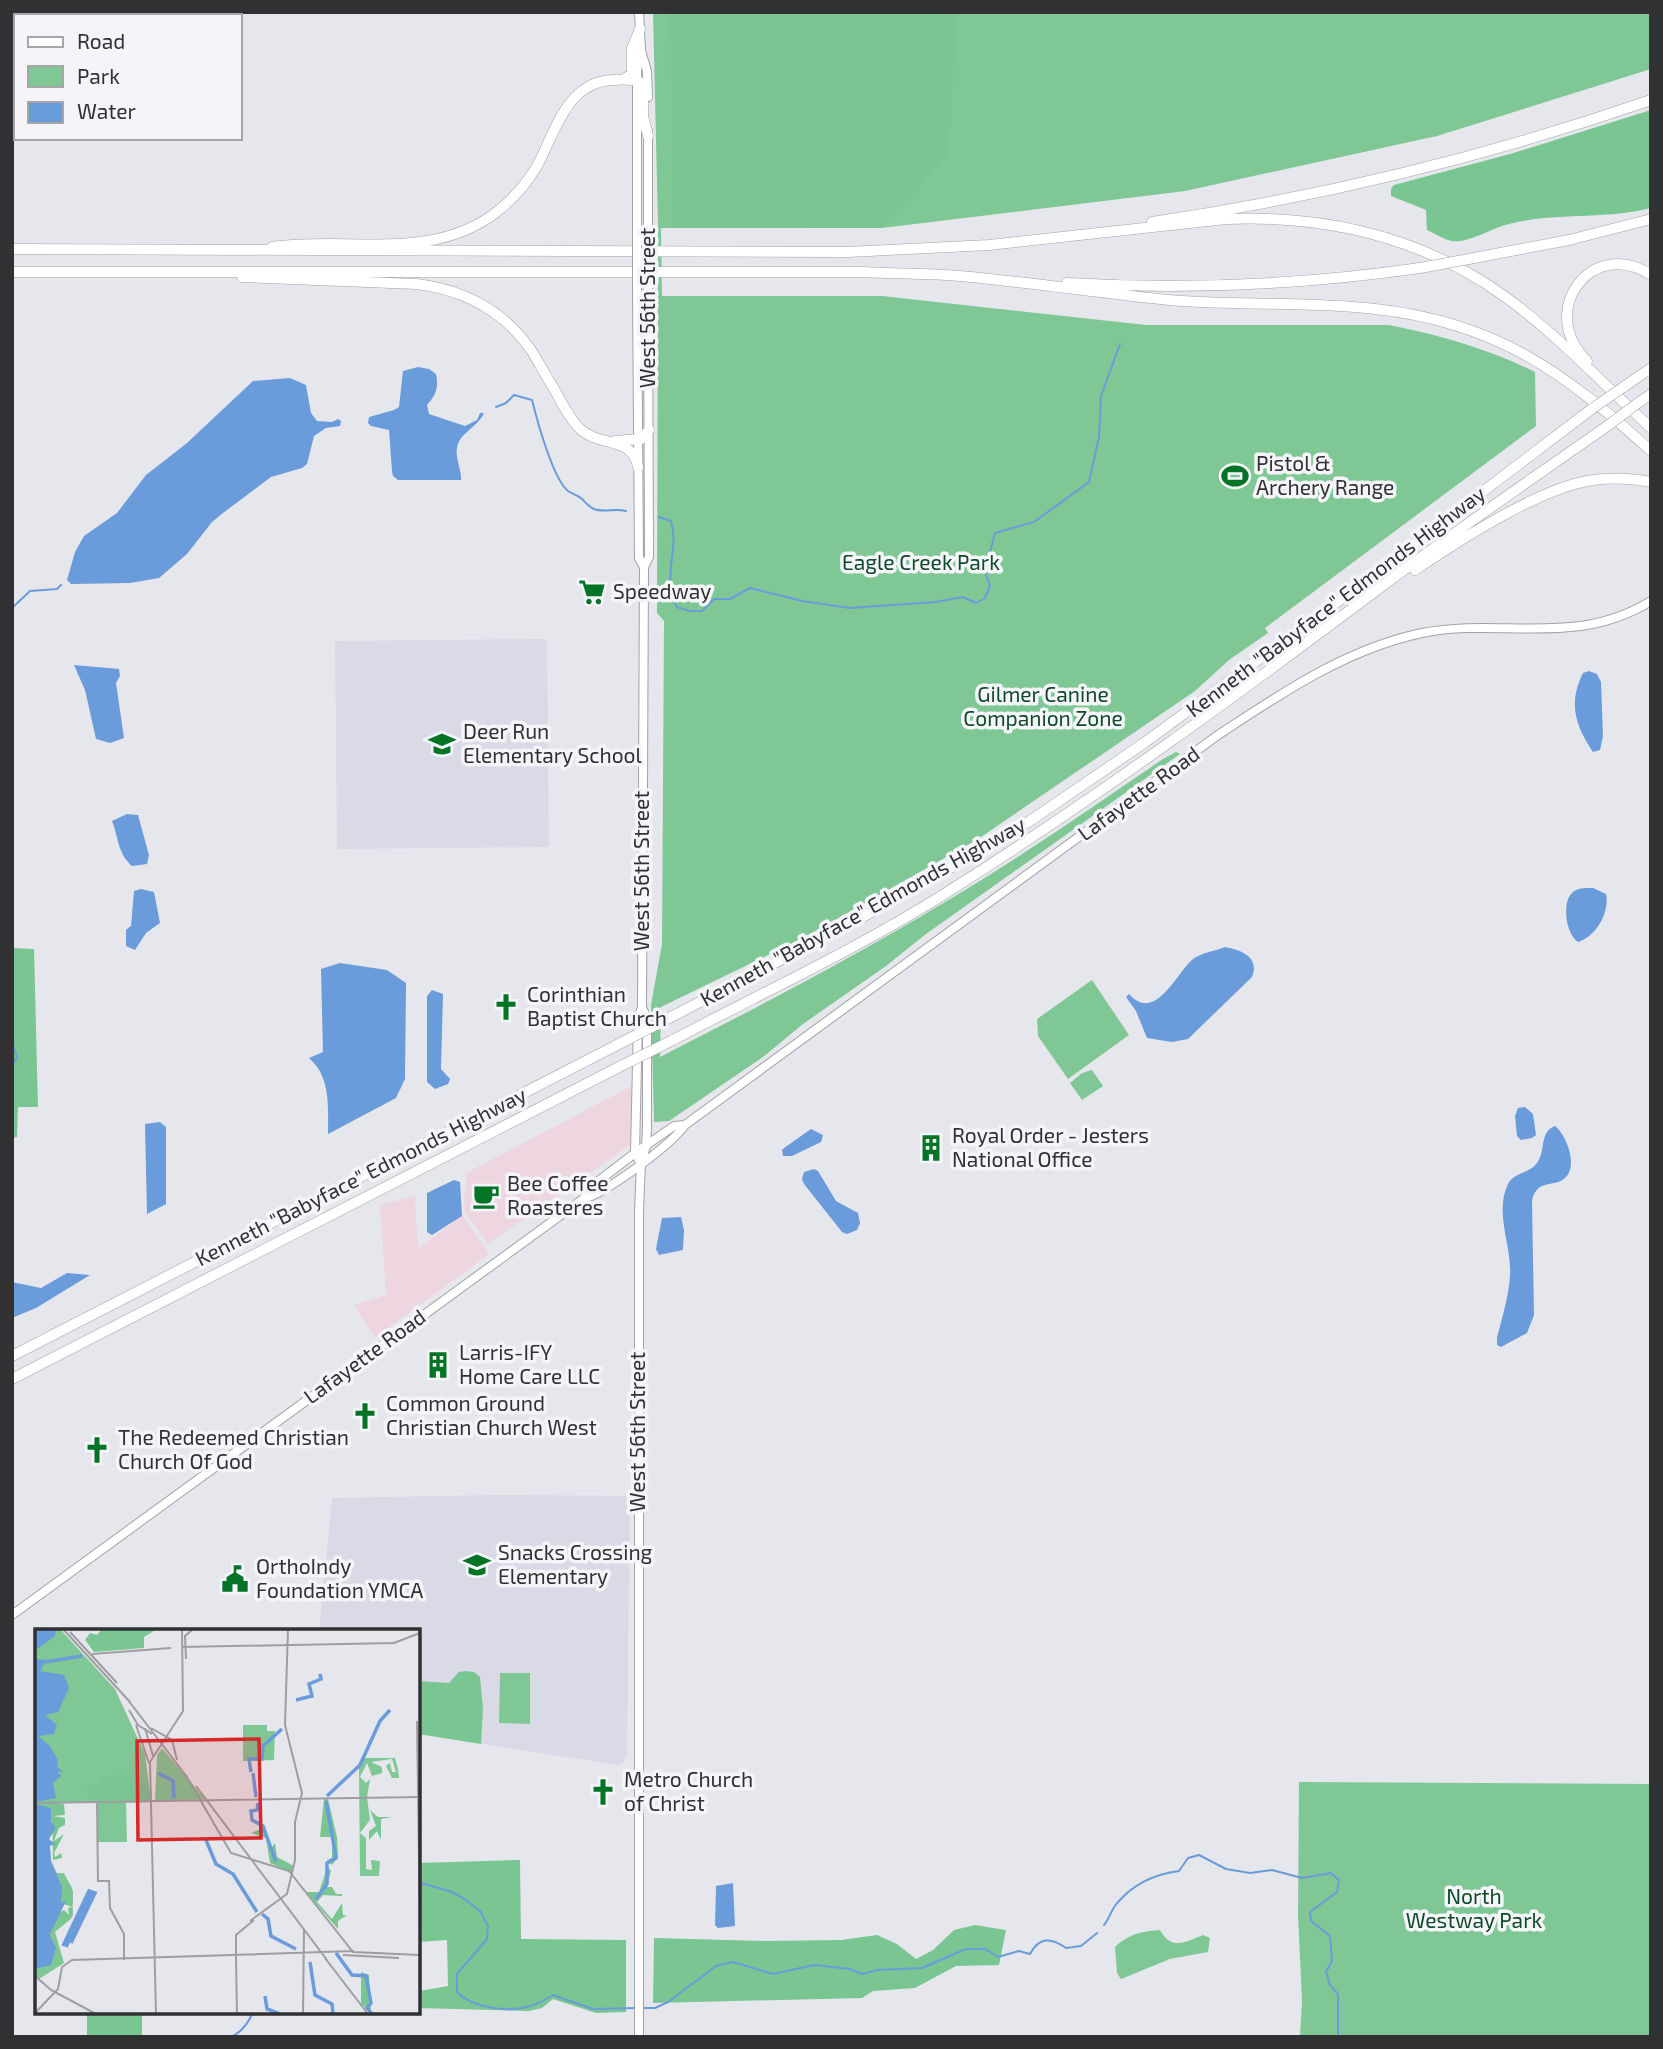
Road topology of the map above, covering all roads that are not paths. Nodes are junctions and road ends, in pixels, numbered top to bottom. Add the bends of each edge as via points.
1 (639, 12) edge
2 (640, 29) junction
3 (641, 49) junction
4 (623, 79) junction
5 (637, 81) junction
6 (1651, 100) edge
7 (648, 136) junction
8 (1651, 219) edge
9 (1132, 228) junction
10 (12, 250) edge
11 (247, 250) junction
12 (12, 272) edge
13 (214, 272) junction
14 (1651, 275) edge
15 (986, 279) junction
16 (1651, 362) edge
17 (1651, 368) edge
18 (1632, 382) junction
19 (1651, 394) edge
20 (1651, 420) edge
21 (1651, 428) edge
22 (649, 430) junction
23 (638, 440) junction
24 (608, 442) junction
25 (1651, 451) edge
26 (638, 467) junction
27 (1651, 482) edge
28 (644, 567) junction
29 (1651, 601) edge
30 (1353, 610) junction
31 (642, 1007) junction
32 (685, 1125) junction
33 (646, 1146) junction
34 (635, 1153) junction
35 (641, 1164) junction
36 (583, 1199) junction
37 (12, 1356) edge
38 (12, 1379) edge
39 (12, 1615) edge
40 (639, 2037) edge

1 - 2 main road, West 56th Street
2 - 3 main road, West 56th Street
2 - 4 highway via 632,48 632,74
3 - 5 main road, West 56th Street
3 - 7 main road, West 56th Street via 647,71
4 - 5 highway
4 - 11 highway via 597,82 577,94 520,190 497,212 466,230 419,242 287,244
5 - 7 highway via 643,88
5 - 23 main road, West 56th Street, bridge
6 - 9 highway via 1429,166
7 - 22 main road, West 56th Street, bridge
8 - 15 highway, bridge via 1569,240 1420,268 1320,280 1153,287
9 - 11 highway via 989,245 848,252
9 - 21 highway via 1282,218 1341,225 1407,244 1460,268 1504,296
10 - 11 highway
12 - 13 highway
13 - 15 highway via 723,271
13 - 24 highway via 251,278 417,284 466,296 499,316 531,349 577,426
14 - 20 highway via 1621,264 1596,270 1574,290 1566,318 1579,352
15 - 25 highway via 1171,300 1374,309 1440,321 1495,339 1546,366 1592,398
16 - 18 highway
17 - 18 highway, Kenneth "Babyface" Edmonds Highway
18 - 37 highway, Kenneth "Babyface" Edmonds Highway, bridge via 1144,743 988,847 850,924
19 - 30 highway, Kenneth "Babyface" Edmonds Highway, bridge
22 - 23 highway
22 - 28 main road, West 56th Street via 649,557
23 - 24 highway
23 - 26 main road, West 56th Street
24 - 26 highway via 631,450
26 - 28 main road, West 56th Street via 639,558
27 - 30 highway via 1612,478 1561,489 1489,524
28 - 31 main road, West 56th Street
29 - 32 main road, Lafayette Road via 1582,628 1421,633 1334,663 1218,736
30 - 38 highway, Kenneth "Babyface" Edmonds Highway, bridge via 1106,788 944,894 829,959
31 - 33 main road, West 56th Street via 647,1018
31 - 34 main road, West 56th Street
32 - 33 main road, Lafayette Road via 674,1126
32 - 35 main road, Lafayette Road
33 - 34 main road, Lafayette Road
33 - 35 main road, West 56th Street
34 - 35 main road, West 56th Street
34 - 36 main road, Lafayette Road via 592,1186
35 - 36 main road, Lafayette Road via 597,1195
35 - 40 main road, West 56th Street
36 - 39 main road, Lafayette Road

